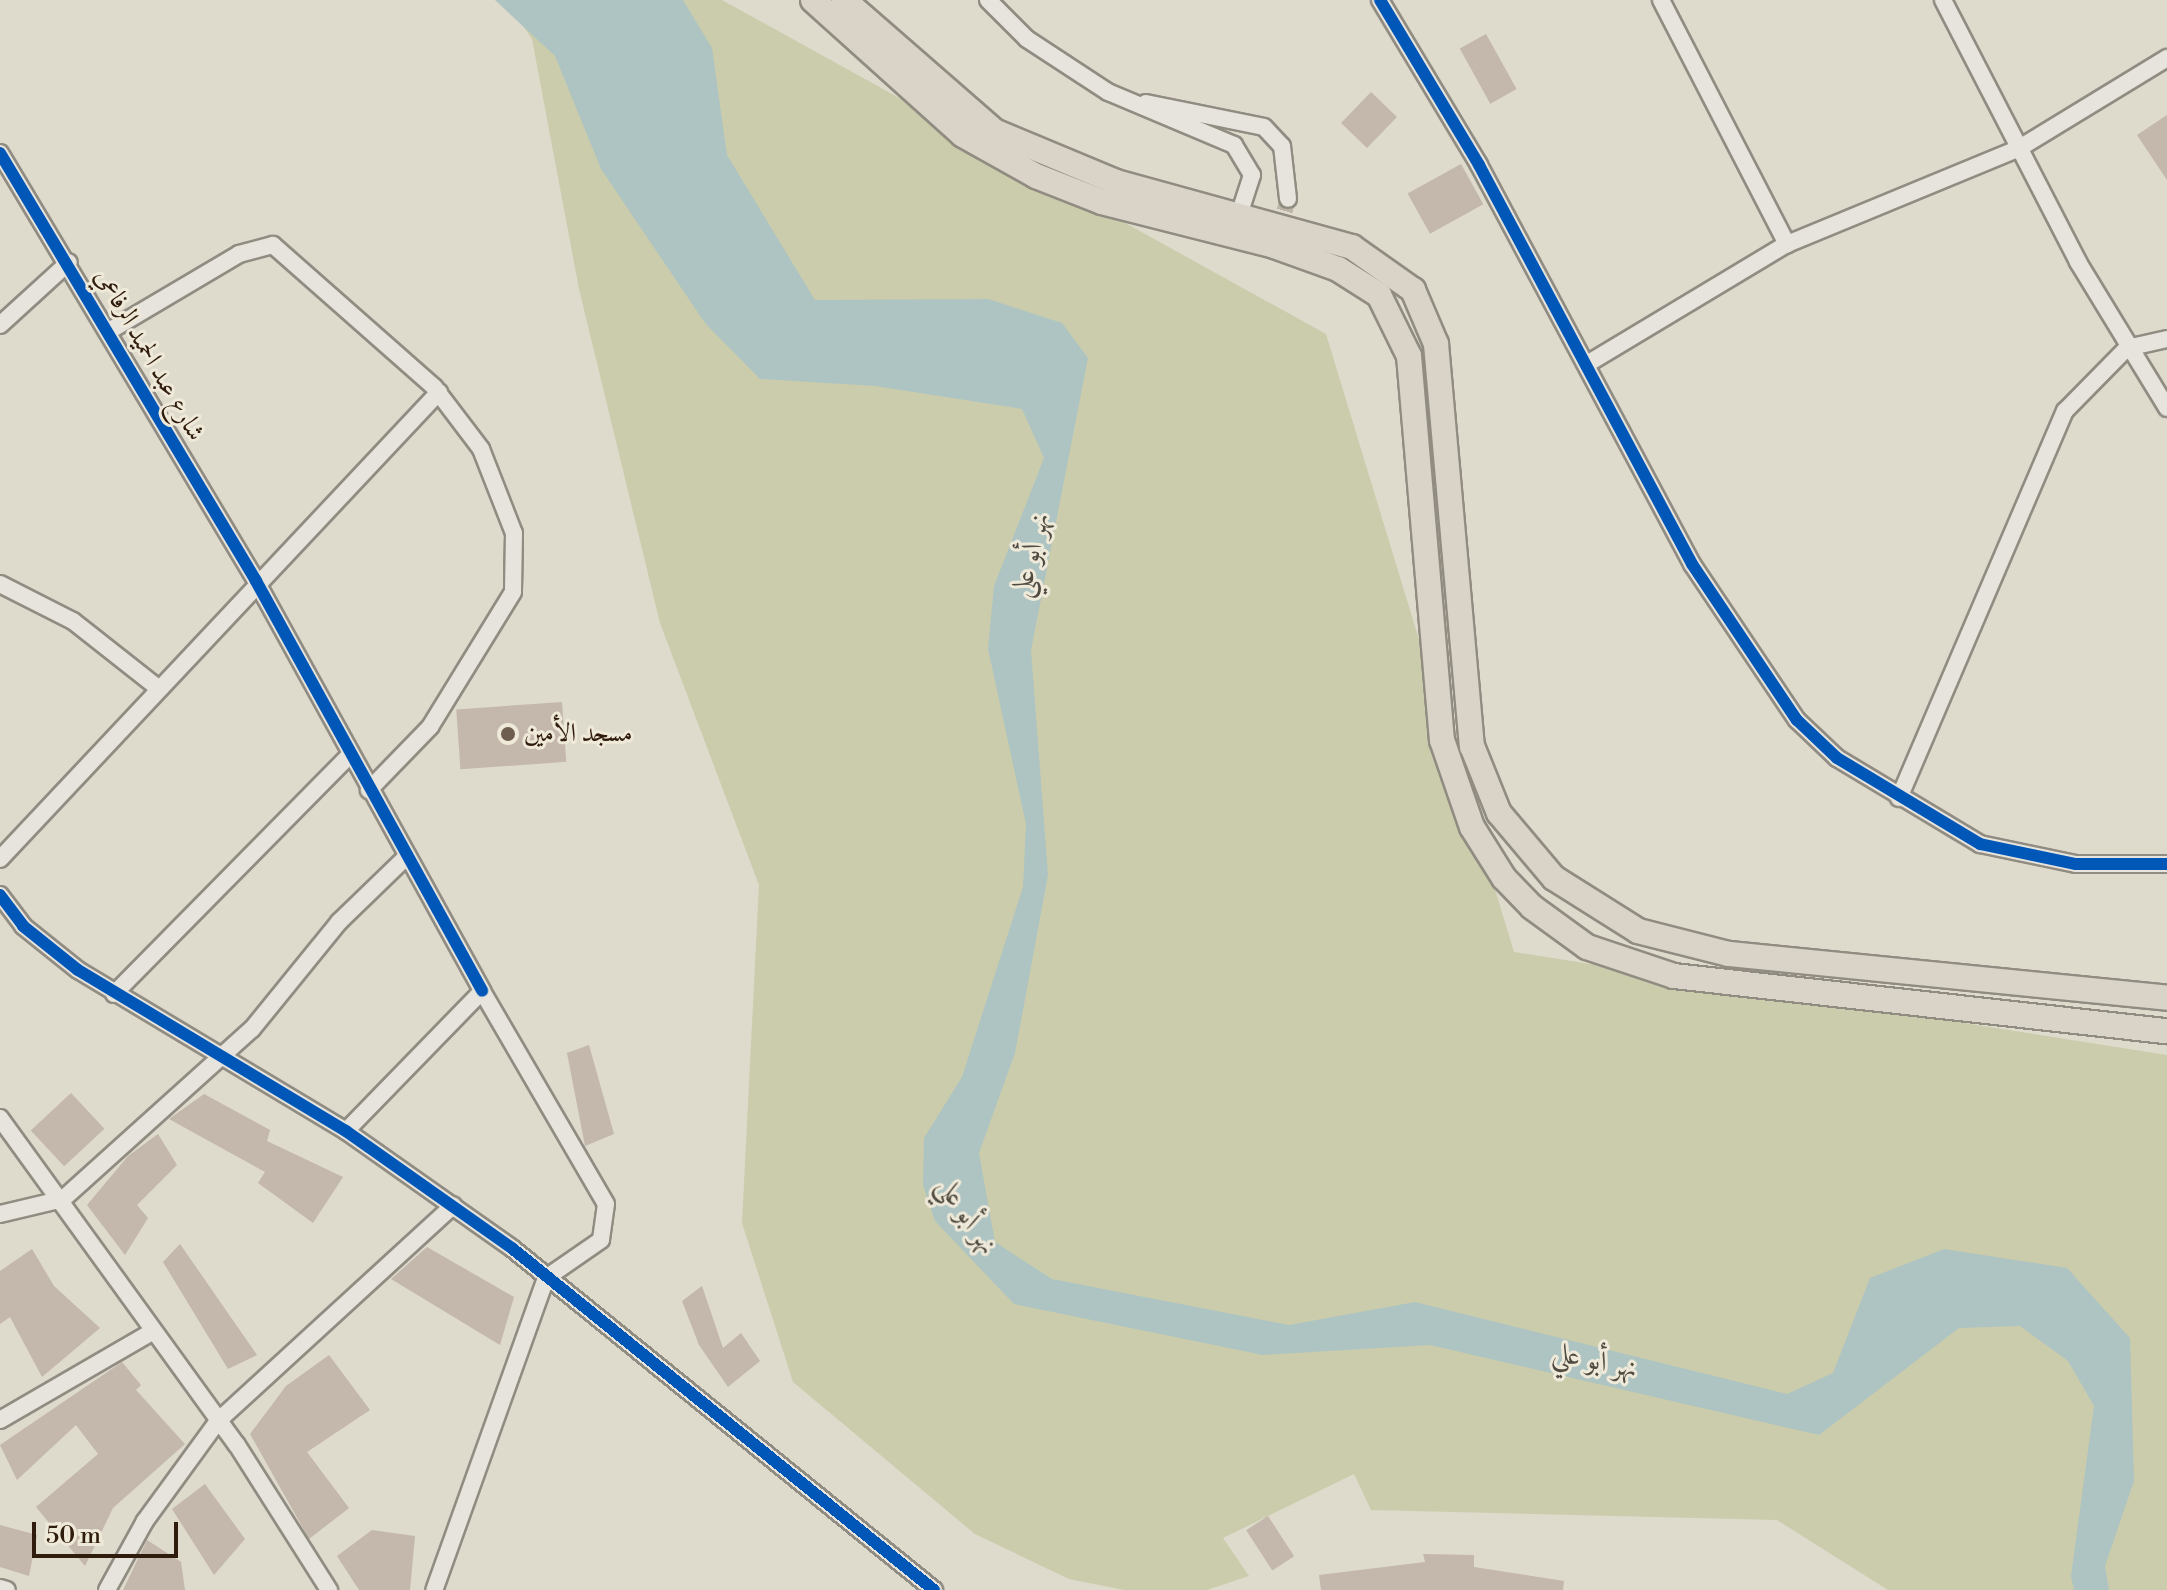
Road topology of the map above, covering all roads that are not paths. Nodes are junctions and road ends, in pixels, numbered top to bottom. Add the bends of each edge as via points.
1 (813, 0) edge
2 (844, 0) edge
3 (988, 0) edge
4 (1380, 0) edge
5 (1661, 0) edge
6 (1943, 0) edge
7 (2167, 58) edge
8 (1132, 102) junction
9 (2018, 149) junction
10 (0, 153) edge
11 (1288, 199) tunnel mouth
12 (1240, 213) junction
13 (1787, 244) junction
14 (69, 262) junction
15 (0, 325) edge
16 (109, 331) junction
17 (2167, 339) edge
18 (2127, 348) junction
19 (1587, 364) junction
20 (439, 392) junction
21 (2167, 408) edge
22 (256, 581) junction
23 (0, 584) edge
24 (157, 687) junction
25 (350, 755) junction
26 (369, 790) junction
27 (1899, 798) junction
28 (406, 857) junction
29 (0, 859) edge
30 (2167, 864) edge
31 (0, 895) edge
32 (1778, 958) junction
33 (482, 991) junction
34 (1776, 991) junction
35 (2121, 993) junction
36 (114, 994) junction
37 (2167, 998) edge
38 (2118, 1025) junction
39 (2167, 1031) edge
40 (225, 1055) junction
41 (0, 1118) edge
42 (346, 1131) junction
43 (63, 1199) junction
44 (453, 1206) junction
45 (0, 1214) edge
46 (546, 1278) junction
47 (152, 1332) junction
48 (0, 1420) edge
49 (218, 1421) junction
50 (0, 1588) edge
51 (7, 1590) edge
52 (107, 1590) edge
53 (329, 1590) edge
54 (434, 1590) edge
55 (934, 1590) edge

1 - 34 main road via 963,135 1036,176 1102,202 1276,240 1360,280 1401,327 1417,413 1442,740 1472,827 1504,878 1587,947 1629,965
2 - 12 main road via 994,131 1116,182
3 - 8 street via 1050,56
4 - 19 street
5 - 13 street
6 - 9 street
7 - 9 street
8 - 11 street via 1198,108 1264,127 1282,146
8 - 12 street via 1246,155 1252,175
9 - 13 street
9 - 18 street
10 - 14 street, شارع عبد الحميد الرفاعي
12 - 32 main road via 1352,247 1392,269 1429,318 1467,719 1481,772 1522,848 1592,906 1638,931
13 - 19 street
14 - 15 street
14 - 16 street, شارع عبد الحميد الرفاعي
16 - 20 street via 252,247 273,245
16 - 22 street, شارع عبد الحميد الرفاعي
17 - 18 street
18 - 21 street
18 - 27 street via 2083,387 2046,444
19 - 27 street via 1692,564 1797,720 1837,758
20 - 22 street via 344,498
20 - 26 street via 481,449 509,515 515,581 497,627 430,727
22 - 24 street
22 - 25 street, شارع عبد الحميد الرفاعي
23 - 24 street via 73,621
24 - 29 street via 48,814
25 - 26 street, شارع عبد الحميد الرفاعي
25 - 36 street
26 - 28 street, شارع عبد الحميد الرفاعي
27 - 30 street via 1980,844 2024,857
28 - 33 street, شارع عبد الحميد الرفاعي
28 - 40 street via 370,887
31 - 36 street via 23,926
32 - 34 main road
32 - 35 main road
33 - 42 street
33 - 46 street, شارع عبد الحميد الرفاعي via 606,1204 601,1240
34 - 38 main road
35 - 37 main road
35 - 38 main road
36 - 40 street
38 - 39 main road
40 - 42 street
40 - 43 street
41 - 43 street
42 - 44 street
43 - 45 street
43 - 47 street
44 - 46 street
44 - 49 street
46 - 54 street
46 - 55 street
47 - 48 street
47 - 49 street
49 - 52 street via 145,1521
49 - 53 street
50 - 51 street

